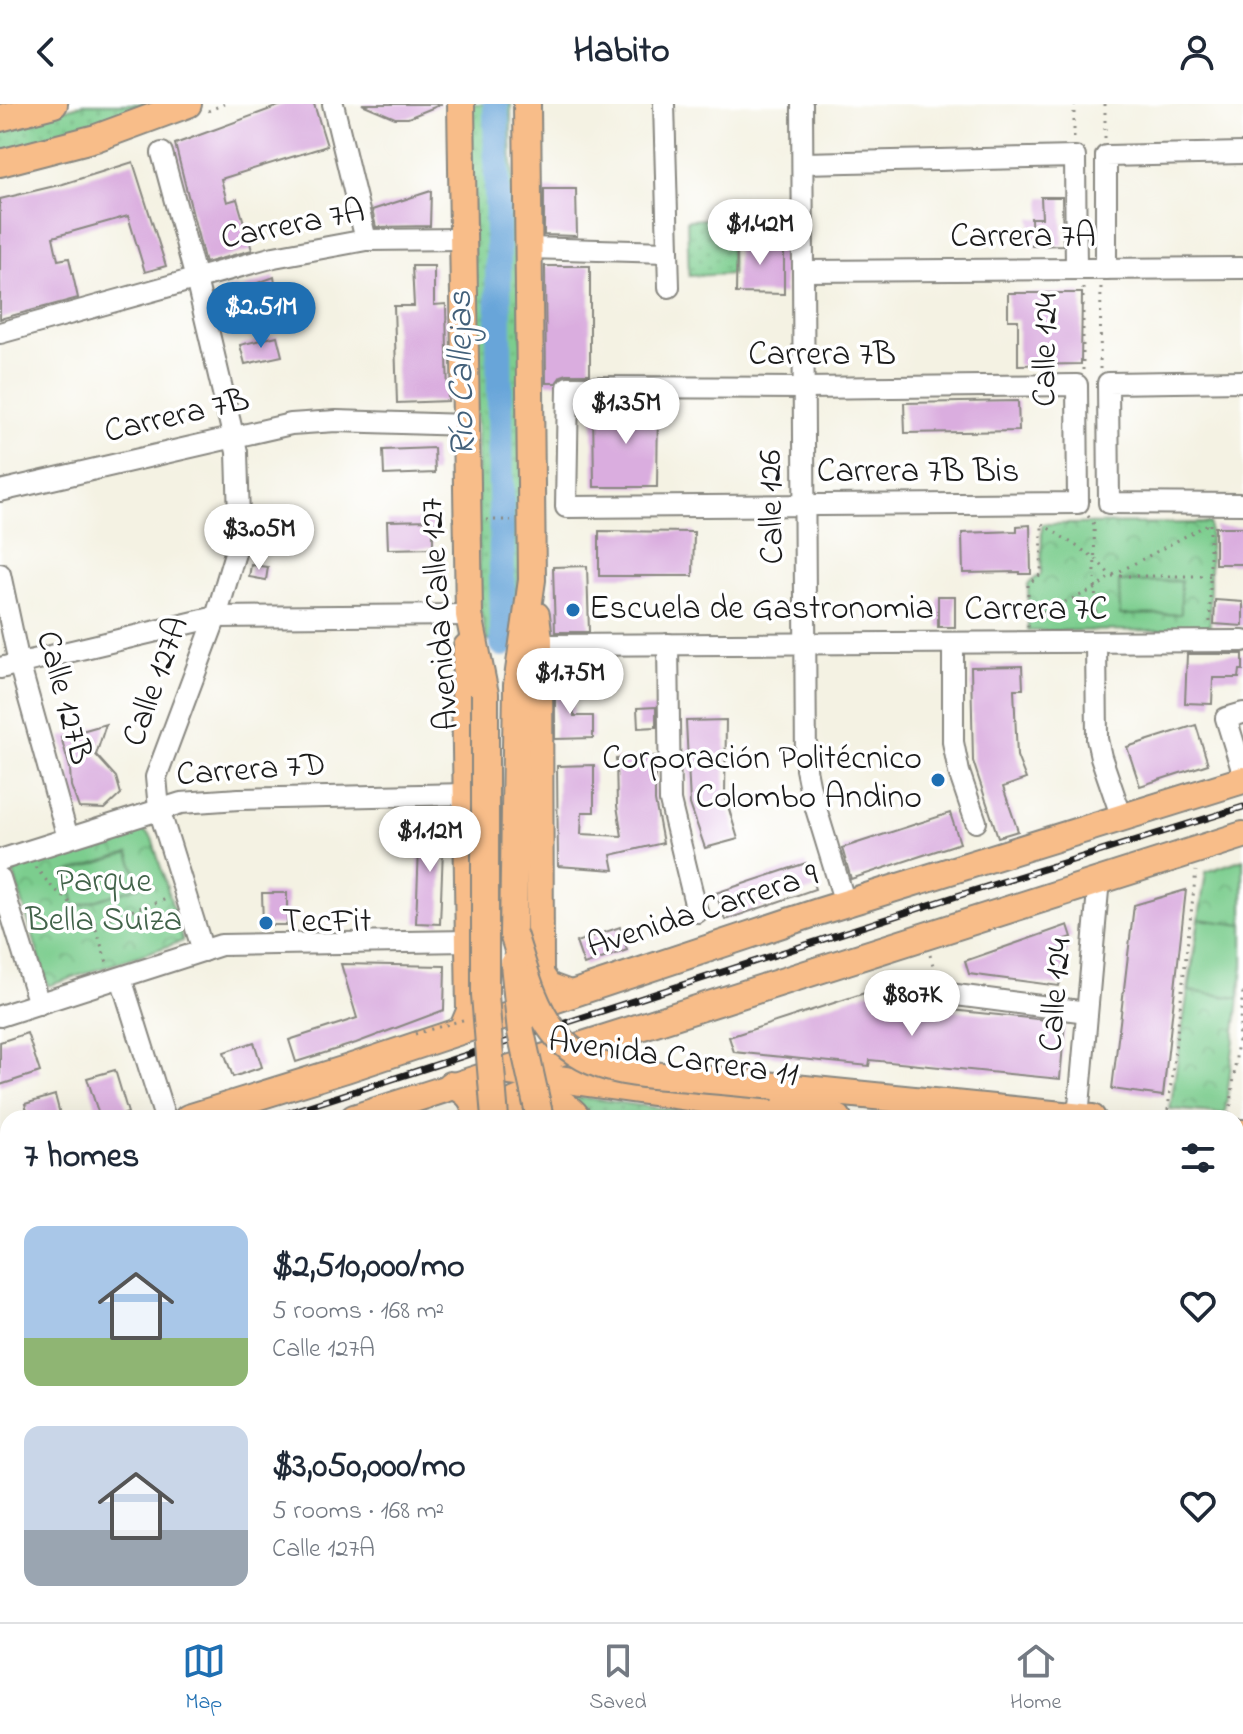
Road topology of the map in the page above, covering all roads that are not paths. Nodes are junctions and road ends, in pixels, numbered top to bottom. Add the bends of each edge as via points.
1 (54, 104) edge
2 (188, 104) edge
3 (333, 104) edge
4 (516, 104) edge
5 (527, 104) edge
6 (664, 104) edge
7 (802, 104) edge
8 (462, 113) edge
9 (0, 118) edge
10 (162, 153) dead end
11 (1243, 153) edge
12 (0, 163) edge
13 (803, 163) junction
14 (528, 215) junction
15 (462, 239) junction
16 (366, 240) junction
17 (529, 248) junction
18 (667, 252) junction
19 (1243, 268) edge
20 (1076, 269) junction
21 (1106, 269) junction
22 (803, 271) junction
23 (196, 279) junction
24 (669, 287) dead end
25 (0, 333) edge
26 (1243, 381) edge
27 (1077, 385) joint
28 (803, 388) junction
29 (466, 425) junction
30 (234, 437) junction
31 (0, 491) edge
32 (1078, 503) joint
33 (1243, 504) edge
34 (804, 505) junction
35 (566, 507) joint
36 (0, 574) edge
37 (532, 580) junction
38 (469, 615) junction
39 (216, 617) junction
40 (1243, 641) edge
41 (1096, 642) junction
42 (953, 643) junction
43 (668, 644) junction
44 (807, 644) junction
45 (539, 648) junction
46 (10, 665) edge
47 (517, 685) junction
48 (1243, 713) edge
49 (1243, 773) edge
50 (1243, 780) edge
51 (467, 794) junction
52 (159, 809) junction
53 (1122, 818) junction
54 (976, 822) dead end
55 (1243, 835) edge
56 (68, 838) junction
57 (0, 860) edge
58 (0, 878) edge
59 (1099, 879) junction
60 (845, 903) junction
61 (697, 912) dead end
62 (513, 934) junction
63 (469, 941) junction
64 (203, 951) junction
65 (114, 972) junction
66 (941, 993) road end
67 (570, 994) junction
68 (39, 1004) junction
69 (1087, 1012) junction
70 (0, 1016) edge
71 (462, 1021) junction
72 (498, 1070) junction
73 (450, 1085) junction
74 (162, 1110) edge
75 (211, 1110) edge
76 (377, 1110) edge
77 (476, 1110) edge
78 (495, 1110) edge
79 (504, 1110) edge
80 (538, 1110) edge
81 (570, 1110) edge
82 (756, 1110) edge
83 (1015, 1110) edge
84 (1085, 1110) edge

1 - 9 main road
2 - 12 main road via 96,138
3 - 16 street
4 - 14 main road via 517,160
5 - 14 main road, Avenida Calle 127
6 - 18 street
7 - 13 street, Calle 126
8 - 15 main road, Avenida Calle 127
10 - 23 street, Calle 127A
11 - 21 street, Calle 124 via 1106,156
13 - 20 street, Calle 124 via 1075,157
13 - 22 street, Calle 126
14 - 17 main road, Avenida Calle 127
15 - 16 street, Carrera 7A
15 - 29 main road, Avenida Calle 127
16 - 23 street, Carrera 7A via 274,257
17 - 18 street
17 - 37 main road, Avenida Calle 127
18 - 24 street
19 - 21 street, Carrera 7A
20 - 21 street, Carrera 7A
20 - 22 street, Carrera 7A
22 - 28 street, Calle 126
23 - 25 street, Carrera 7A
23 - 30 street, Calle 127A
26 - 33 street, Calle 124 via 1108,383 1109,503 1210,514
27 - 28 street, Carrera 7B
27 - 32 street, Calle 124
28 - 34 street, Calle 126
28 - 35 street, Carrera 7B via 568,387
29 - 30 street, Carrera 7B via 313,422
29 - 38 main road, Avenida Calle 127
30 - 31 street, Carrera 7B
30 - 39 street, Calle 127A via 239,518 235,553
32 - 34 street, Carrera 7B Bis
34 - 35 street, Carrera 7B Bis
34 - 44 street, Calle 126
36 - 46 street, Calle 127B
37 - 45 main road
37 - 47 main road, Avenida Calle 127
38 - 39 street
38 - 51 main road
38 - 78 main road, Avenida Calle 127, bridge via 485,694 485,995
39 - 46 street
39 - 52 street, Calle 127A via 156,777
40 - 41 street, Carrera 7C
41 - 42 street, Carrera 7C
41 - 53 street via 1097,739
42 - 44 street, Carrera 7C
42 - 54 street via 953,742
43 - 44 street, Carrera 7C
43 - 45 street, Carrera 7C
43 - 61 street via 670,801
44 - 60 street, Calle 126 via 806,769
45 - 47 street via 527,658
45 - 67 main road via 540,974 548,986
46 - 56 street, Calle 127B
47 - 62 main road, Avenida Calle 127
48 - 49 street via 1226,718
50 - 53 main road, Avenida Carrera 9
51 - 52 street, Carrera 7D via 239,799
51 - 63 main road
52 - 56 street, Carrera 7D
52 - 64 street, Calle 127A
53 - 60 main road, Avenida Carrera 9
55 - 59 main road
56 - 57 street, Carrera 7D
58 - 68 street
59 - 69 street, Calle 124
59 - 72 main road
60 - 67 main road, Avenida Carrera 9
62 - 80 main road, Avenida Calle 127, bridge via 518,1015
62 - 83 main road, Avenida Carrera 11, bridge via 555,1034 594,1063 621,1072
63 - 64 street via 221,945
63 - 71 main road via 470,1011
64 - 65 street
65 - 68 street
65 - 74 street
66 - 69 street
67 - 71 main road, Avenida Carrera 9
68 - 70 street
69 - 84 street, Calle 124
71 - 75 main road, Avenida Carrera 9
72 - 73 main road
72 - 82 main road, Avenida Carrera 11
73 - 76 main road
73 - 77 main road via 469,1095
79 - 81 main road via 514,1101 537,1095

